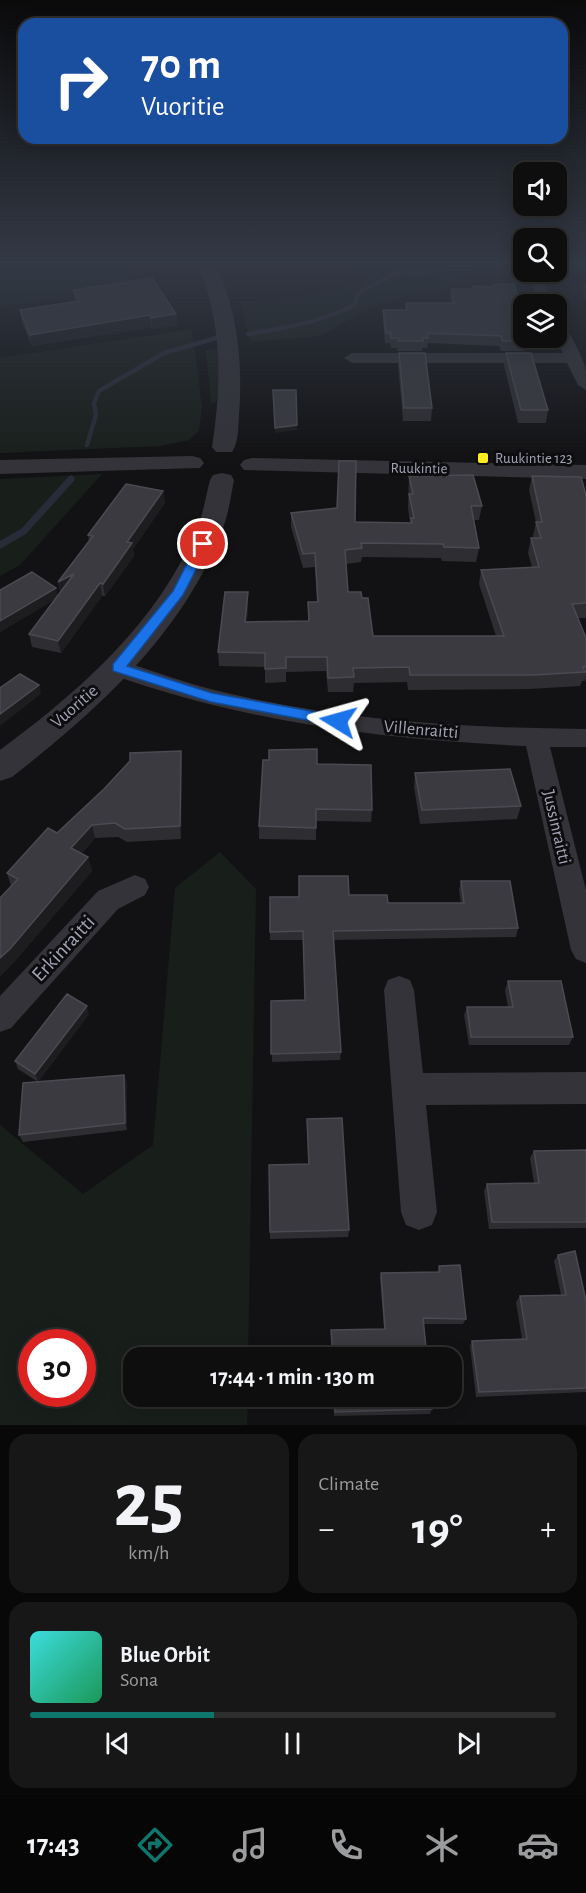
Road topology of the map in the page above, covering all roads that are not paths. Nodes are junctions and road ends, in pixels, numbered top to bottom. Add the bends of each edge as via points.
1 (226, 328) edge
2 (567, 343) edge
3 (352, 358) dead end
4 (575, 358) junction
5 (586, 385) edge
6 (224, 447) junction
7 (192, 463) junction
8 (252, 465) junction
9 (0, 467) edge
10 (586, 471) edge
11 (222, 480) junction
12 (118, 668) junction
13 (536, 738) junction
14 (586, 738) edge
15 (0, 768) edge
16 (135, 887) dead end
17 (586, 950) edge
18 (399, 990) dead end
19 (0, 1018) edge
20 (586, 1088) edge
21 (408, 1089) junction
22 (419, 1212) dead end

1 - 6 street via 231,360
2 - 4 street
3 - 4 street
4 - 5 street
6 - 7 street via 199,453
6 - 8 street via 248,455
7 - 9 street
7 - 11 street via 196,473
8 - 10 street, Ruukintie
8 - 11 street via 239,477
11 - 12 street, Vuoritie via 211,528 179,593
12 - 13 street, Villenraitti via 211,697 316,718 425,731
12 - 15 street, Vuoritie
13 - 14 street, Villenraitti
13 - 17 street, Jussinraitti
16 - 19 street, Erkinraitti via 108,900
18 - 21 street
20 - 21 street
21 - 22 street

